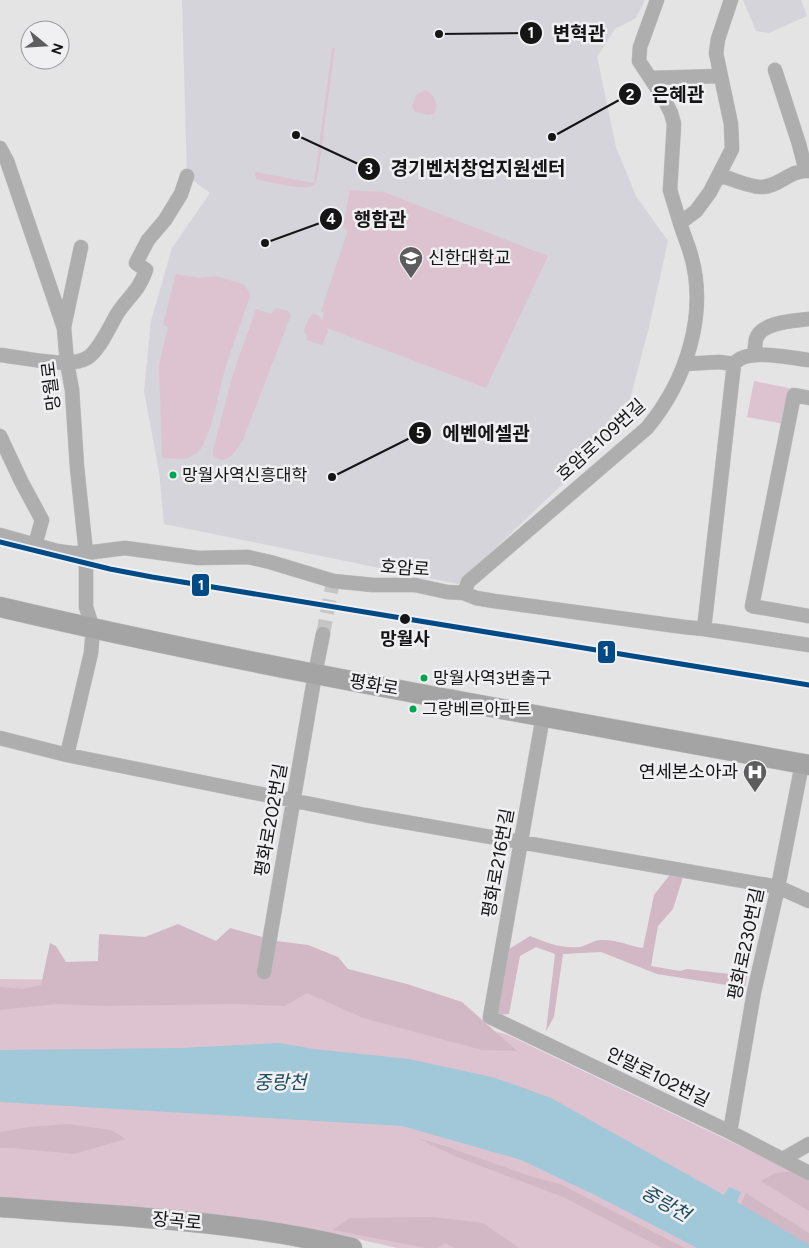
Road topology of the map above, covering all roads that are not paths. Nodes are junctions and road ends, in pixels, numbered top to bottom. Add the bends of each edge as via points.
1 (657, 0) edge
2 (730, 0) edge
3 (775, 70) dead end
4 (720, 76) junction
5 (651, 78) junction
6 (0, 148) edge
7 (807, 171) edge
8 (719, 175) junction
9 (187, 176) dead end
10 (680, 223) junction
11 (81, 247) dead end
12 (809, 319) edge
13 (64, 328) junction
14 (0, 354) edge
15 (754, 355) junction
16 (809, 360) edge
17 (67, 364) junction
18 (684, 364) junction
19 (734, 364) junction
20 (809, 398) edge
21 (0, 436) edge
22 (0, 536) edge
23 (34, 545) junction
24 (86, 553) junction
25 (464, 593) junction
26 (0, 606) edge
27 (809, 616) edge
28 (93, 629) junction
29 (704, 629) junction
30 (323, 634) tunnel mouth
31 (809, 645) edge
32 (315, 674) junction
33 (543, 716) junction
34 (0, 738) edge
35 (67, 754) junction
36 (805, 764) edge
37 (293, 800) junction
38 (521, 842) junction
39 (778, 887) junction
40 (809, 901) edge
41 (264, 972) dead end
42 (490, 1017) joint
43 (730, 1132) junction
44 (809, 1144) edge
45 (783, 1158) junction
46 (809, 1173) edge
47 (0, 1207) edge
48 (352, 1248) edge

1 - 5 street, 호암로109번길 via 640,47 639,61
2 - 4 street via 716,53
3 - 7 street
4 - 5 street
4 - 8 street via 732,149
5 - 10 street, 호암로109번길 via 672,113 670,190
6 - 13 street, 망월로
7 - 8 street via 760,187
8 - 10 street via 696,211
9 - 17 street via 181,194 148,240 136,263 146,270 142,283 87,358
10 - 18 street, 호암로109번길 via 691,253 696,294 696,320
11 - 13 street
12 - 15 street via 763,329 756,337
13 - 17 street, 망월로
14 - 17 street
15 - 16 street
15 - 19 street via 739,358
17 - 24 street, 망월로
18 - 19 street
18 - 25 street, 호암로109번길 via 672,392 647,428 468,582
19 - 29 street
20 - 27 street via 794,395 752,606
21 - 23 street via 42,520
22 - 23 street, 호암로
23 - 24 street, 호암로
24 - 25 street, 호암로 via 125,548 198,558 248,557 332,584 415,585
24 - 28 street, 망월로 via 86,606
25 - 29 street, 호암로 via 476,598
26 - 28 main road, 평화로
28 - 32 main road, 평화로
28 - 35 street via 91,653
29 - 31 street, 호암로
30 - 32 street, 평화로202번길
32 - 33 main road, 평화로
32 - 37 street, 평화로202번길
33 - 36 main road, 평화로
33 - 38 street, 평화로216번길
34 - 35 street
35 - 37 street
36 - 39 street, 평화로230번길
37 - 38 street
37 - 41 street, 평화로202번길
38 - 39 street
38 - 42 street, 평화로216번길
39 - 40 street
39 - 43 street, 평화로230번길 via 754,992
42 - 43 street, 안말로102번길
43 - 45 street, 안말로102번길
44 - 45 street
45 - 46 street, 안말로102번길
47 - 48 main road, 장곡로 via 214,1224

